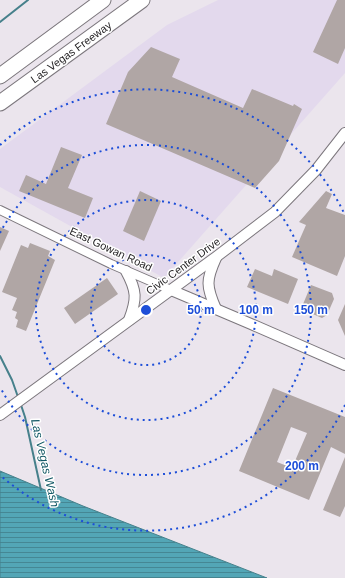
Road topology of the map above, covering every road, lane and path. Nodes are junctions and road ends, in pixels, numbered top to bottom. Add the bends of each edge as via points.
1 (103, 0) edge
2 (142, 0) edge
3 (0, 76) edge
4 (0, 103) edge
5 (345, 133) edge
6 (0, 210) edge
7 (216, 257) junction
8 (126, 271) junction
9 (171, 290) junction
10 (216, 309) junction
11 (129, 320) junction
12 (345, 366) edge
13 (1, 414) edge

1 - 3 highway, Las Vegas Freeway
2 - 4 highway, Las Vegas Freeway
5 - 7 street, Civic Center Drive via 316,170 275,212
6 - 8 street, East Gowan Road
7 - 9 street, Civic Center Drive
7 - 10 street via 208,277 208,286
8 - 9 street, East Gowan Road
8 - 11 street via 135,292 135,303
9 - 10 street, East Gowan Road
9 - 11 street, Civic Center Drive
10 - 12 street, East Gowan Road
11 - 13 street, Civic Center Drive

